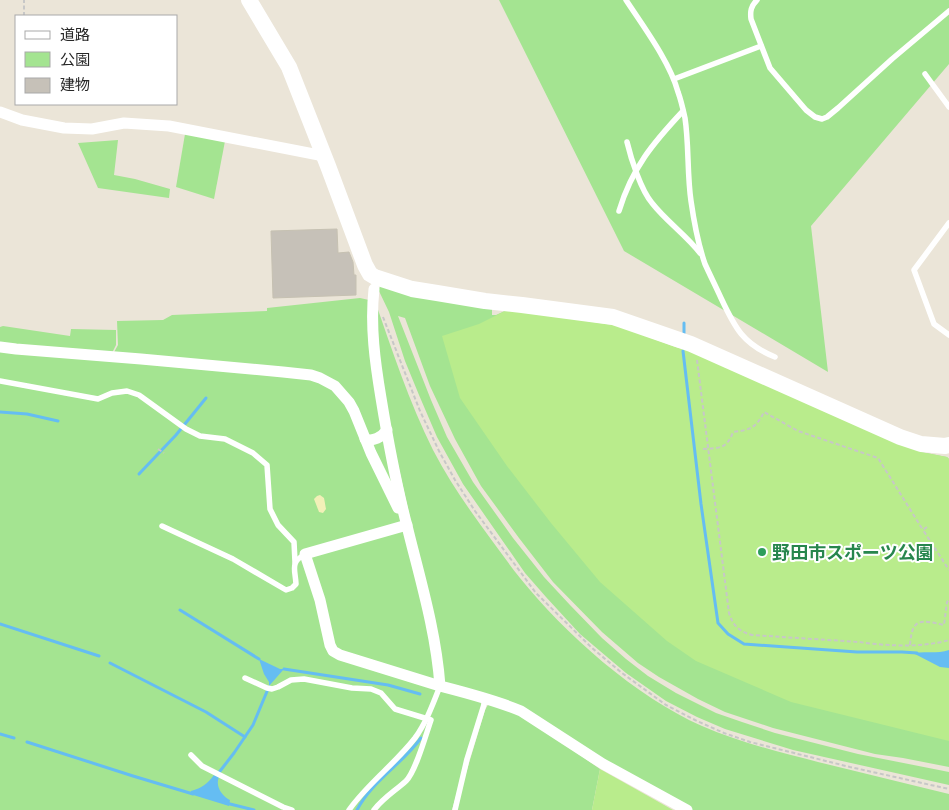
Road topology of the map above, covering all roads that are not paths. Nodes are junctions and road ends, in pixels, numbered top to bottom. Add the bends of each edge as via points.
1 (249, 0) edge
2 (626, 0) edge
3 (757, 0) edge
4 (949, 11) edge
5 (761, 46) junction
6 (925, 74) dead end
7 (674, 79) junction
8 (949, 107) edge
9 (0, 112) edge
10 (683, 112) junction
11 (627, 142) dead end
12 (324, 156) junction
13 (636, 170) junction
14 (619, 210) dead end
15 (949, 223) edge
16 (703, 257) junction
17 (374, 283) junction
18 (381, 310) road end
19 (949, 335) edge
20 (0, 347) edge
21 (775, 357) dead end
22 (0, 381) edge
23 (387, 430) junction
24 (365, 439) junction
25 (948, 448) edge
26 (407, 525) junction
27 (162, 526) dead end
28 (305, 554) junction
29 (294, 562) junction
30 (245, 678) dead end
31 (440, 686) junction
32 (486, 698) junction
33 (427, 718) junction
34 (191, 755) dead end
35 (292, 810) edge
36 (349, 810) edge
37 (374, 810) edge
38 (455, 810) edge
39 (687, 810) edge

1 - 12 street via 289,67
2 - 7 lane
3 - 5 lane via 750,10
4 - 5 lane via 838,108 822,118 814,117 806,110 770,68
5 - 7 lane
6 - 8 lane
7 - 10 lane
9 - 12 street via 64,128 92,129 124,123 168,126
10 - 13 lane via 656,141
10 - 16 lane via 690,200
11 - 13 lane
12 - 17 street
13 - 14 lane
13 - 16 lane via 648,198
15 - 19 lane via 914,270 934,324
16 - 21 lane via 732,322 752,345
17 - 18 street
17 - 23 street via 371,309 373,346
17 - 25 street via 613,317 695,346 900,437
20 - 24 street via 311,375 335,386 349,402
22 - 29 lane via 98,399 127,391 139,395 200,436 225,439 253,453 267,465 270,509 278,525 294,542
23 - 24 street via 372,440
23 - 26 street
24 - 26 street
26 - 28 street
26 - 31 street via 430,618
27 - 29 lane via 233,559 286,590 296,584
28 - 29 lane
28 - 31 street via 333,651
30 - 33 lane via 269,688 304,679 371,689 381,693 395,709
31 - 32 street
31 - 33 lane
32 - 38 lane
32 - 39 street via 521,711 603,764
33 - 36 lane via 414,740
33 - 37 lane via 431,720 414,769 407,780
34 - 35 lane via 202,766

